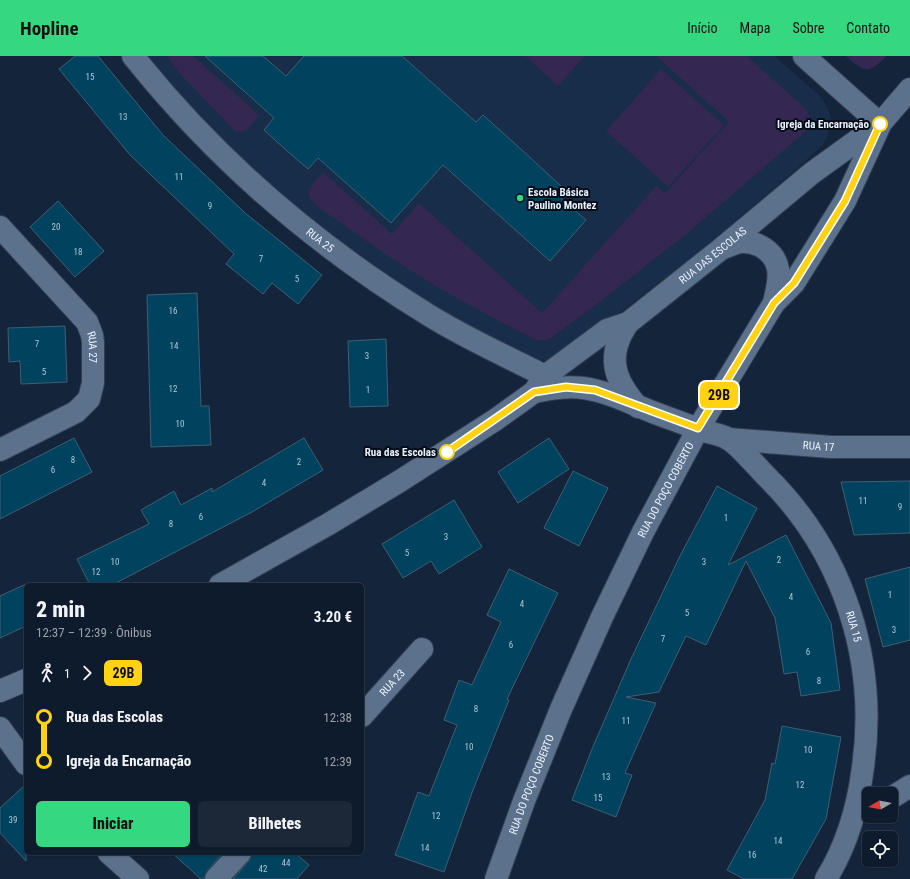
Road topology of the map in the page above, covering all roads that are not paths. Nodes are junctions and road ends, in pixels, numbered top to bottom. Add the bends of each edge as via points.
1 (133, 56) edge
2 (804, 56) edge
3 (910, 89) edge
4 (880, 124) junction
5 (0, 227) edge
6 (721, 249) junction
7 (774, 303) junction
8 (628, 323) junction
9 (540, 384) junction
10 (638, 407) junction
11 (698, 428) junction
12 (728, 439) junction
13 (910, 447) edge
14 (0, 450) edge
15 (224, 583) edge
16 (422, 649) dead end
17 (24, 681) edge
18 (0, 691) edge
19 (364, 714) edge
20 (0, 728) edge
21 (24, 761) edge
22 (910, 786) edge
23 (898, 794) edge
24 (863, 823) edge
25 (111, 855) edge
26 (238, 855) edge
27 (840, 857) junction
28 (138, 879) edge
29 (216, 879) edge
30 (496, 879) edge
31 (826, 879) edge
32 (834, 879) edge

1 - 9 street, RUA 25 via 202,136 248,181 321,242 374,280 428,315 485,346
2 - 4 street
3 - 4 street
4 - 6 street, RUA DAS ESCOLAS via 812,173
4 - 7 street, RUA DO POÇO COBERTO via 845,201 794,283
5 - 14 street, RUA 27 via 87,322 92,335 93,383 89,399 76,412
6 - 7 street via 740,242 754,244 774,258 778,269 778,283
6 - 8 street, RUA DAS ESCOLAS
7 - 11 street, RUA DO POÇO COBERTO
8 - 9 street, RUA DAS ESCOLAS via 607,330
8 - 10 street via 620,334 614,362 617,377 625,392
9 - 10 street, RUA 15 via 595,390
9 - 15 street, RUA DAS ESCOLAS via 495,420 400,481
10 - 11 street, RUA 15
11 - 12 street, RUA 15
11 - 30 street, RUA DO POÇO COBERTO via 598,624 558,716
12 - 13 street, RUA 17 via 831,447
12 - 27 street, RUA 15 via 777,487 803,518 825,552 843,589 856,627 864,667 867,701 866,748 860,789
16 - 19 street, RUA 23
17 - 18 street
20 - 21 street
22 - 23 street
24 - 27 street
25 - 28 street
26 - 29 street
27 - 31 street, RUA 15
27 - 32 street

